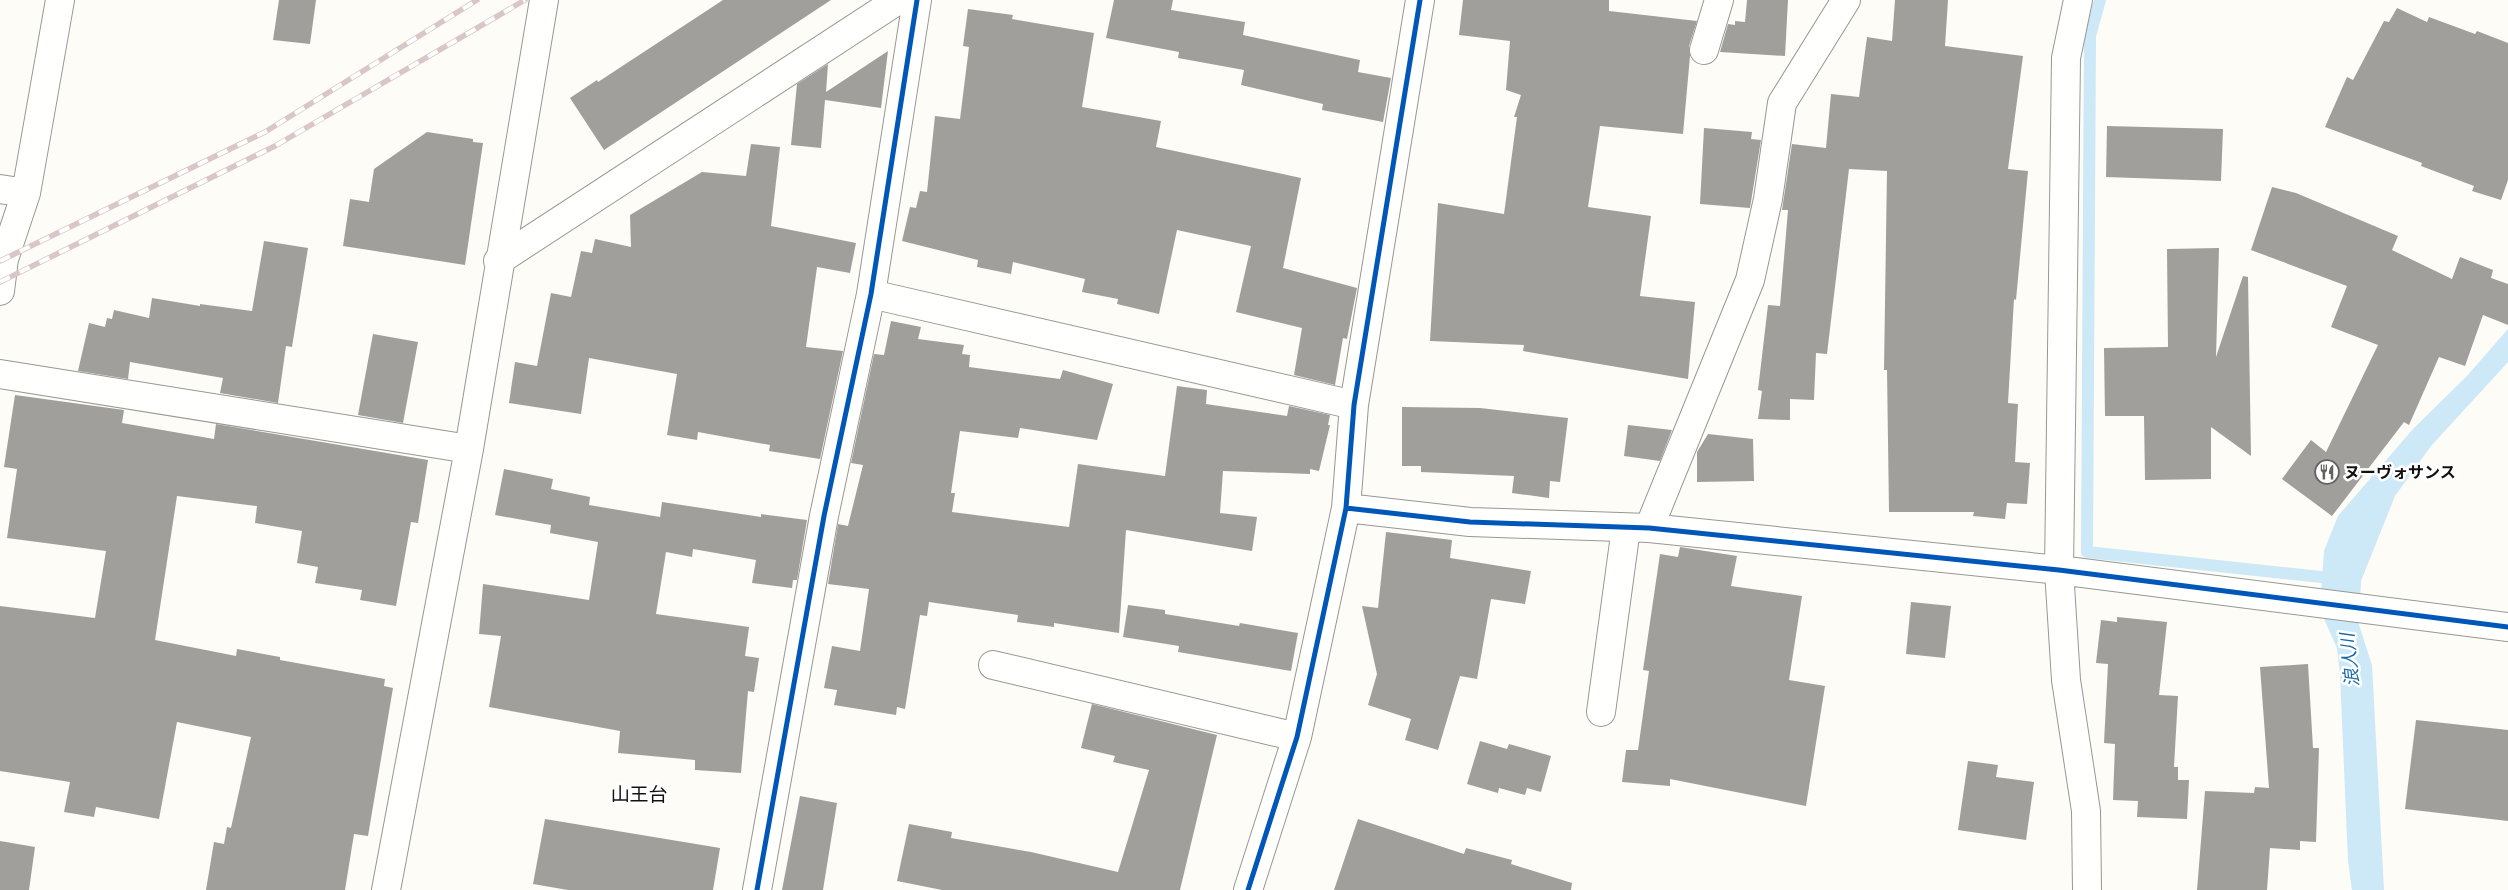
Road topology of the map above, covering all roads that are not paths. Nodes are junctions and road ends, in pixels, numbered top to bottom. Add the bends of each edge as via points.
1 (60, 0) edge
2 (544, 0) edge
3 (898, 0) edge
4 (917, 0) edge
5 (1420, 0) edge
6 (1719, 0) edge
7 (1846, 0) edge
8 (2078, 0) edge
9 (1704, 50) dead end
10 (13, 191) edge
11 (498, 261) junction
12 (0, 291) edge
13 (871, 294) junction
14 (0, 374) edge
15 (1354, 405) junction
16 (469, 449) junction
17 (1346, 508) junction
18 (1637, 528) junction
19 (2059, 570) junction
20 (2508, 627) edge
21 (993, 665) dead end
22 (1601, 712) dead end
23 (1296, 737) junction
24 (386, 890) edge
25 (757, 890) edge
26 (1248, 890) edge
27 (2087, 890) edge

1 - 10 street
2 - 11 street
3 - 11 street
4 - 13 street
5 - 15 street
6 - 9 street
7 - 18 street via 1782,103 1768,199 1750,280
8 - 19 street via 2066,58
10 - 12 street
11 - 16 street
13 - 15 street
13 - 25 street via 824,516
14 - 16 street
15 - 17 street
16 - 24 street
17 - 18 street via 1470,522
17 - 23 street
18 - 19 street
18 - 22 street
19 - 20 street
19 - 27 street via 2066,680 2086,811
21 - 23 street
23 - 26 street

